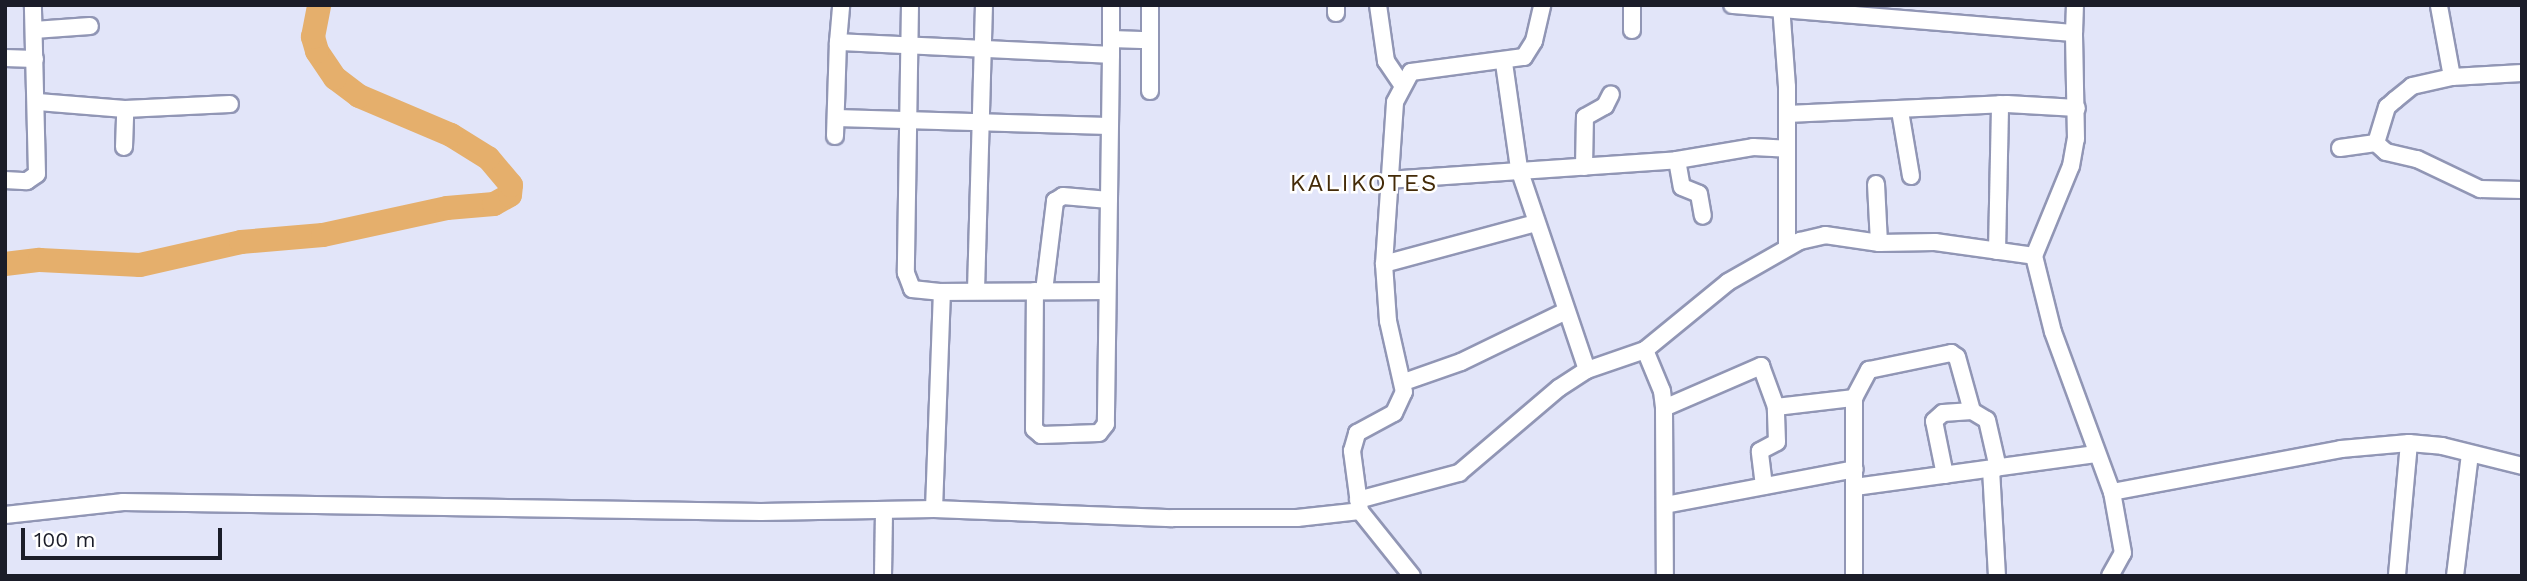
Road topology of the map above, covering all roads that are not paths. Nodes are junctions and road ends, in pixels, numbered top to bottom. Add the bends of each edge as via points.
1 (33, 5) edge
2 (841, 5) edge
3 (910, 5) edge
4 (984, 5) edge
5 (1111, 5) edge
6 (1150, 5) edge
7 (1378, 5) edge
8 (1542, 5) edge
9 (1632, 5) edge
10 (1732, 5) edge
11 (2075, 5) edge
12 (2426, 5) edge
13 (2446, 5) edge
14 (2439, 6) edge
15 (1781, 8) edge
16 (1901, 13) edge
17 (90, 26) dead end
18 (34, 30) junction
19 (1632, 30) dead end
20 (2074, 33) junction
21 (1149, 40) junction
22 (838, 42) junction
23 (909, 46) junction
24 (983, 47) junction
25 (1111, 47) junction
26 (5, 58) edge
27 (35, 59) junction
28 (1504, 62) junction
29 (2522, 73) edge
30 (2452, 77) junction
31 (1401, 83) junction
32 (1150, 91) dead end
33 (1611, 94) dead end
34 (38, 102) junction
35 (230, 104) dead end
36 (2000, 104) junction
37 (2077, 108) junction
38 (125, 109) junction
39 (1900, 111) junction
40 (1787, 114) junction
41 (836, 118) junction
42 (909, 121) junction
43 (981, 124) junction
44 (1109, 126) junction
45 (835, 136) dead end
46 (2376, 143) junction
47 (124, 147) dead end
48 (2340, 148) dead end
49 (1787, 149) junction
50 (1677, 160) junction
51 (1584, 167) junction
52 (1520, 169) junction
53 (1911, 176) dead end
54 (5, 180) edge
55 (1387, 180) junction
56 (1876, 184) dead end
57 (2522, 190) edge
58 (1109, 200) junction
59 (1703, 216) dead end
60 (1536, 223) junction
61 (1880, 243) junction
62 (1787, 247) junction
63 (1997, 251) junction
64 (2034, 256) junction
65 (1384, 264) junction
66 (976, 291) junction
67 (1040, 291) junction
68 (1106, 291) junction
69 (942, 292) junction
70 (1564, 312) junction
71 (1645, 350) junction
72 (1587, 370) junction
73 (1404, 382) junction
74 (1854, 398) junction
75 (1776, 407) junction
76 (1664, 408) junction
77 (1972, 411) junction
78 (2409, 443) junction
79 (2096, 454) junction
80 (2470, 454) junction
81 (2522, 466) edge
82 (1994, 468) junction
83 (1855, 469) junction
84 (1945, 475) junction
85 (1764, 486) junction
86 (1855, 487) junction
87 (2112, 492) junction
88 (1665, 505) junction
89 (1359, 506) junction
90 (934, 509) junction
91 (884, 510) junction
92 (5, 515) edge
93 (878, 575) edge
94 (1412, 576) edge
95 (1665, 576) edge
96 (1854, 576) edge
97 (1997, 576) edge
98 (2110, 576) edge
99 (2397, 576) edge
100 (2455, 576) edge

1 - 18 street
2 - 22 street
3 - 23 street
4 - 24 street
5 - 25 street
6 - 21 street
7 - 31 street via 1386,61
8 - 28 street via 1530,50
9 - 19 street
10 - 15 street
11 - 20 street
12 - 14 street
13 - 14 street
14 - 30 street
15 - 16 street
15 - 40 street
16 - 20 street
17 - 18 street
18 - 27 street
20 - 37 street
21 - 25 street
21 - 32 street
22 - 23 street
22 - 41 street
23 - 24 street
23 - 42 street
24 - 25 street
24 - 43 street
25 - 44 street
26 - 27 street
27 - 34 street
28 - 31 street via 1422,69
28 - 52 street
29 - 30 street
30 - 46 street via 2412,86 2395,100 2387,107
31 - 55 street via 1393,111
33 - 51 street via 1605,106 1585,117
34 - 38 street
34 - 54 street via 37,174 27,181
35 - 38 street
36 - 37 street
36 - 39 street
36 - 63 street
37 - 64 street via 2071,166
38 - 47 street
39 - 40 street
39 - 53 street
40 - 49 street
41 - 42 street
41 - 45 street
42 - 43 street
42 - 69 street via 906,280 912,289
43 - 44 street
43 - 66 street
44 - 58 street
46 - 48 street
46 - 57 street via 2386,152 2417,159 2480,189
49 - 50 street via 1753,147
49 - 62 street
50 - 51 street
50 - 59 street via 1682,187 1699,194
51 - 52 street
52 - 55 street
52 - 60 street
55 - 65 street
56 - 61 street
58 - 67 street via 1063,196 1055,201
58 - 68 street
60 - 65 street
60 - 70 street
61 - 62 street via 1825,235
61 - 63 street via 1952,243
62 - 71 street via 1706,298
63 - 64 street
64 - 79 street via 2053,332
65 - 73 street via 1388,321
66 - 67 street
66 - 69 street
67 - 68 street
67 - 68 street via 1034,429 1041,435 1096,434 1105,428
69 - 90 street
70 - 72 street
70 - 73 street via 1461,362
71 - 72 street
71 - 76 street
72 - 89 street via 1559,388 1459,473
73 - 89 street via 1402,400 1394,413 1354,438
74 - 75 street
74 - 77 street via 1869,370 1951,353 1958,358
74 - 83 street
75 - 76 street via 1761,366
75 - 85 street via 1777,442 1760,451
76 - 88 street
77 - 82 street via 1987,421
77 - 84 street via 1943,413 1934,421
78 - 80 street
78 - 87 street via 2341,449
78 - 99 street
79 - 82 street
79 - 87 street
80 - 81 street
80 - 100 street
82 - 84 street
82 - 97 street
83 - 85 street
83 - 86 street
84 - 86 street
85 - 88 street
86 - 96 street
87 - 98 street via 2123,552
88 - 95 street
89 - 90 street via 1297,518
89 - 94 street
90 - 91 street
91 - 92 street via 123,502
91 - 93 street

